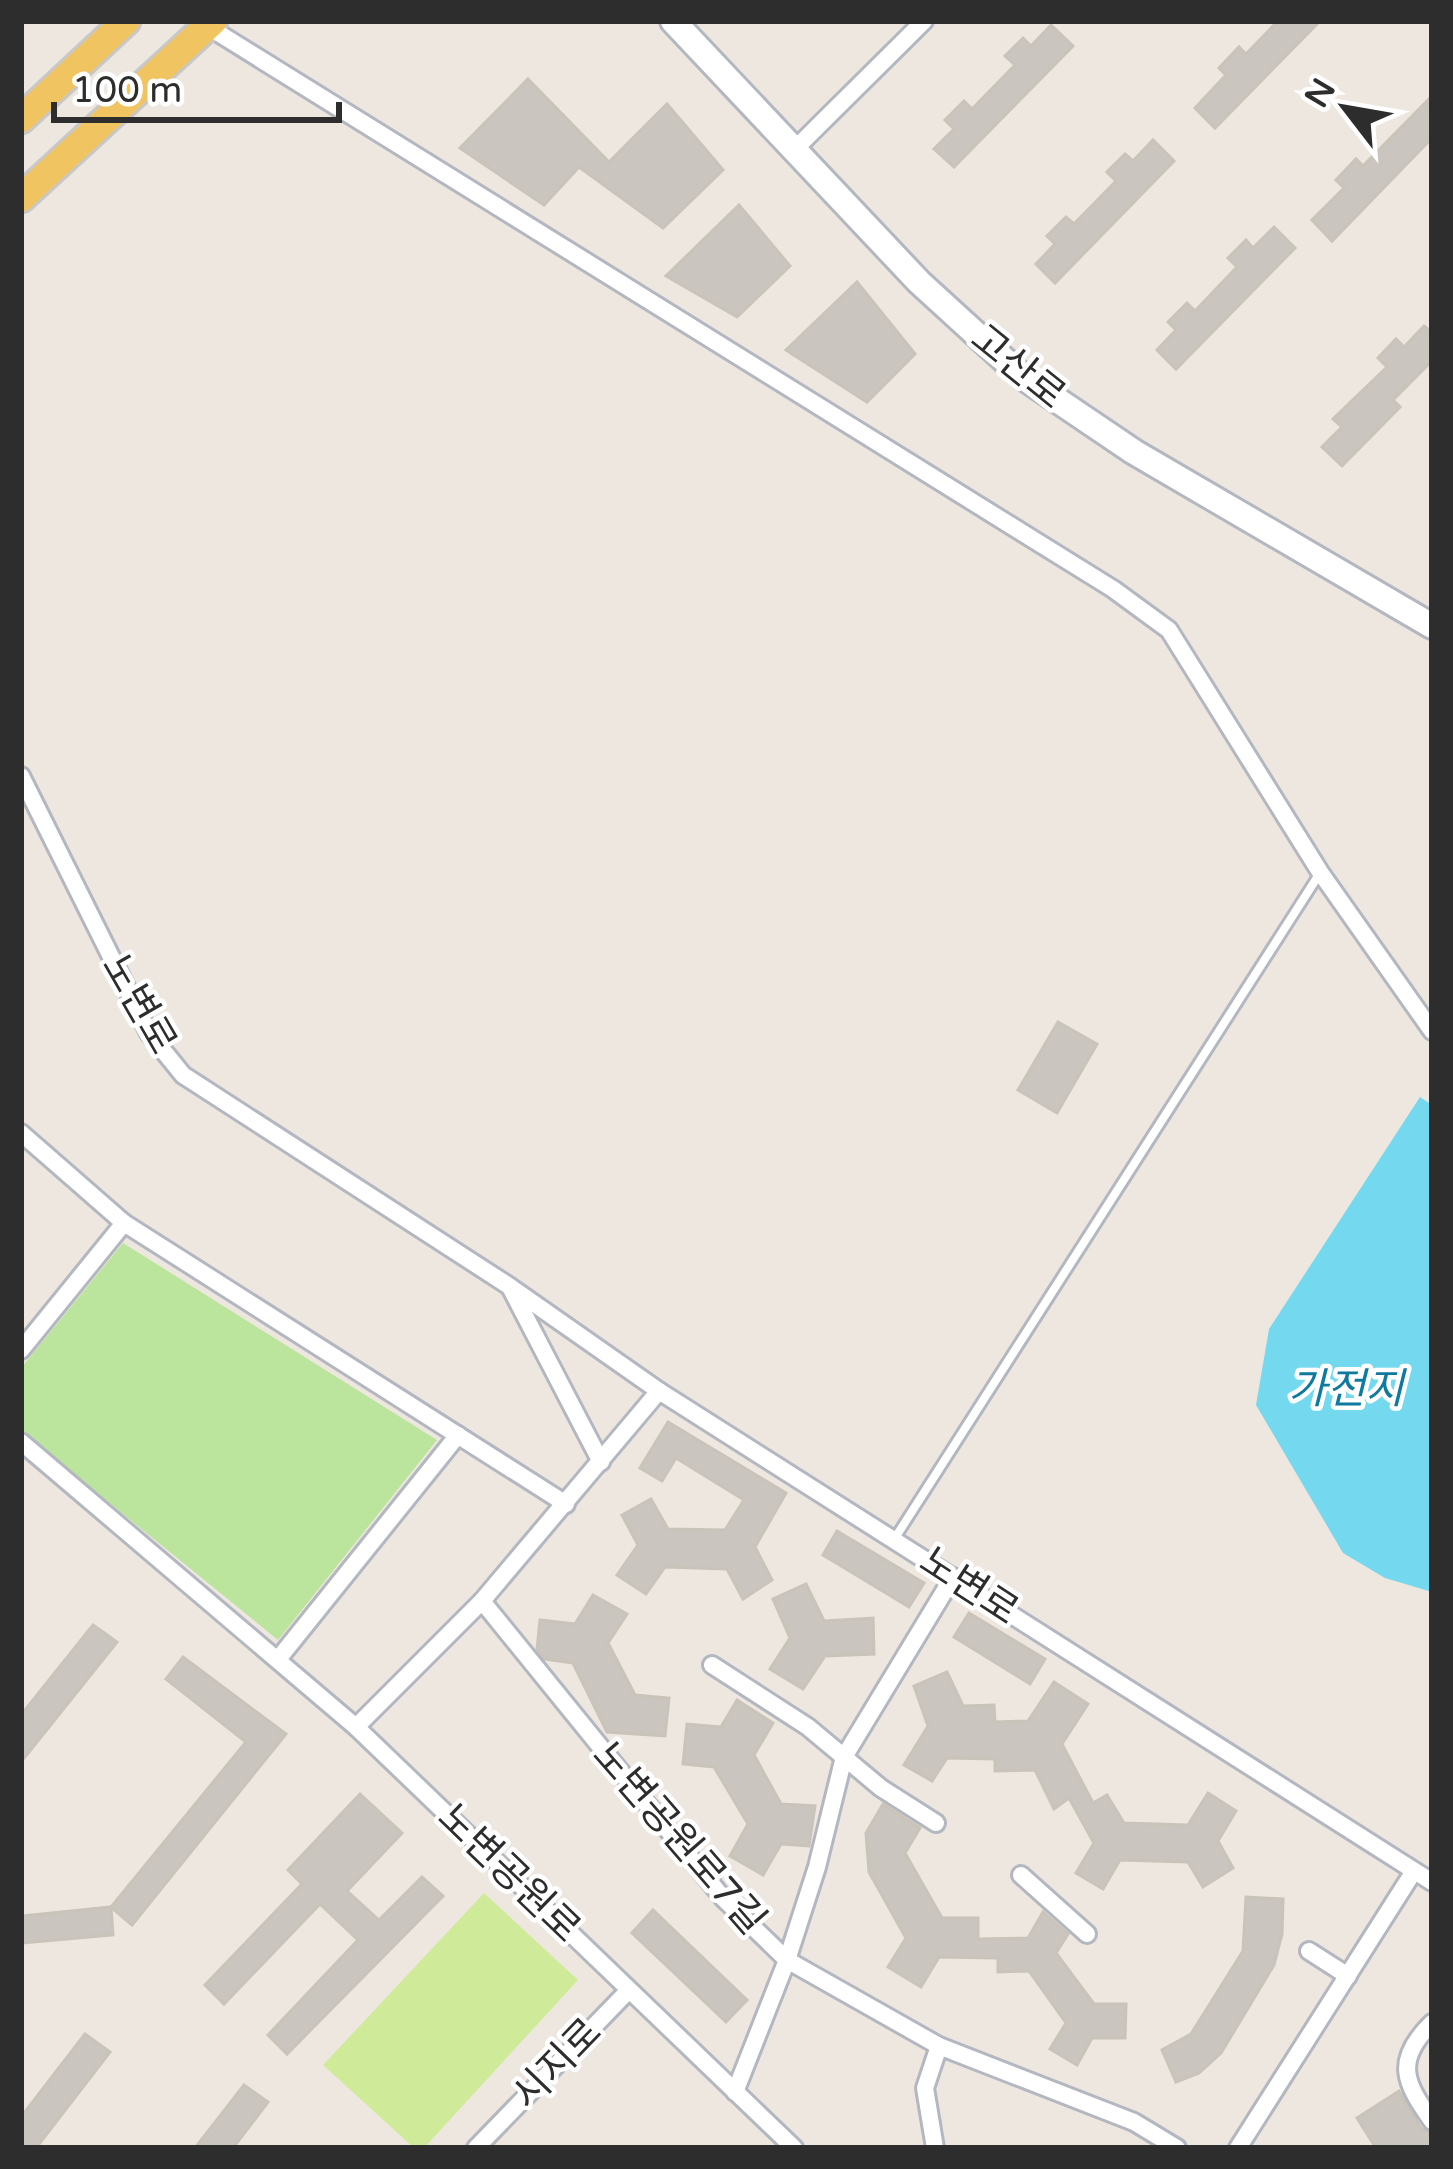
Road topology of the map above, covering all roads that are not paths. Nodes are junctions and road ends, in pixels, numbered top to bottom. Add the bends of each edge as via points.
1 (125, 21) edge
2 (673, 21) edge
3 (924, 21) edge
4 (210, 23) edge
5 (23, 114) edge
6 (795, 149) junction
7 (21, 198) edge
8 (1432, 626) edge
9 (21, 776) edge
10 (1320, 872) junction
11 (1432, 1031) edge
12 (23, 1140) edge
13 (124, 1223) junction
14 (509, 1286) junction
15 (23, 1344) edge
16 (659, 1391) junction
17 (458, 1435) junction
18 (21, 1442) edge
19 (601, 1462) junction
20 (566, 1504) junction
21 (894, 1539) junction
22 (953, 1577) junction
23 (482, 1601) junction
24 (279, 1658) junction
25 (712, 1664) dead end
26 (356, 1726) junction
27 (844, 1757) junction
28 (936, 1823) dead end
29 (1414, 1871) junction
30 (1021, 1875) dead end
31 (1432, 1882) edge
32 (1087, 1934) dead end
33 (1309, 1951) dead end
34 (787, 1960) junction
35 (1348, 1976) junction
36 (629, 1990) junction
37 (1432, 2023) edge
38 (938, 2046) junction
39 (735, 2092) junction
40 (1432, 2121) edge
41 (485, 2145) edge
42 (794, 2148) edge
43 (935, 2148) edge
44 (1177, 2148) edge
45 (1238, 2148) edge

1 - 5 main road
2 - 6 main road, 고산로
3 - 6 street
4 - 7 main road
4 - 10 street via 1168,630
6 - 8 main road, 고산로 via 919,282 1023,377 1134,452
9 - 14 street, 노변로 via 137,1011 183,1075
10 - 11 street
10 - 21 lane
12 - 13 street
13 - 15 street
13 - 17 street
14 - 16 street, 노변로
14 - 19 street, 노변로
16 - 19 street
16 - 21 street, 노변로
17 - 20 street
17 - 24 street
18 - 24 street, 노변공원로
19 - 20 street
20 - 23 street
21 - 22 street, 노변로
22 - 27 street
22 - 29 street, 노변로
23 - 26 street
23 - 34 street, 노변공원로7길 via 723,1898
24 - 26 street, 노변공원로
25 - 27 street
26 - 36 street, 노변공원로
27 - 28 street
27 - 34 street
29 - 31 street, 노변로
29 - 35 street
30 - 32 street
33 - 35 street
34 - 38 street, 노변공원로7길
34 - 39 street
35 - 45 street
36 - 39 street, 노변공원로
36 - 41 street, 시지로
37 - 40 street via 1416,2038 1408,2086
38 - 43 street via 926,2088
38 - 44 street, 노변공원로7길 via 1134,2122
39 - 42 street, 노변공원로

